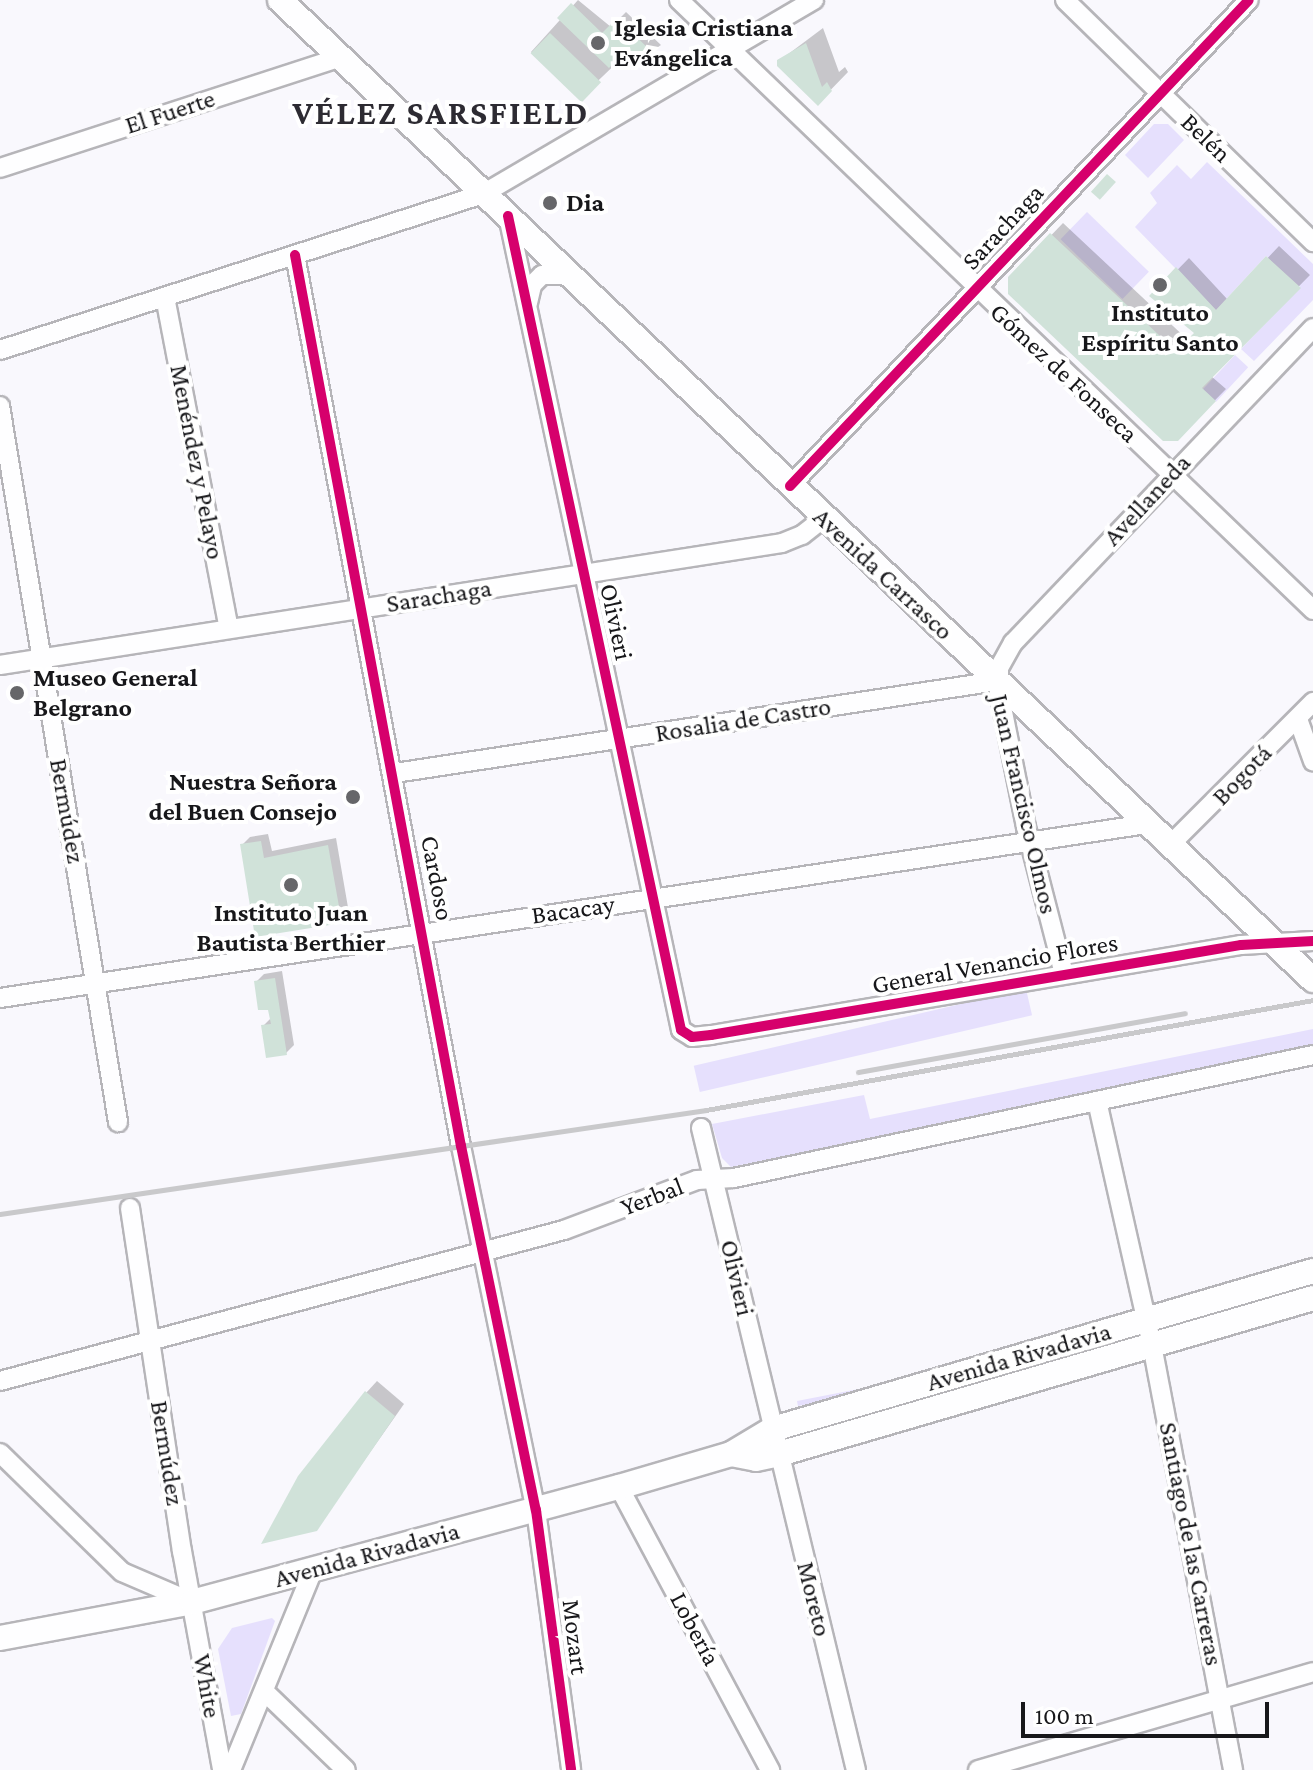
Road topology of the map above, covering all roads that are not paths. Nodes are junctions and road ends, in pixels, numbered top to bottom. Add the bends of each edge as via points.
1 (280, 0) edge
2 (679, 0) edge
3 (814, 0) edge
4 (1065, 0) edge
5 (1249, 0) edge
6 (731, 48) junction
7 (341, 57) junction
8 (1160, 93) junction
9 (0, 168) edge
10 (483, 194) junction
11 (508, 216) junction
12 (1313, 242) edge
13 (295, 255) junction
14 (569, 275) junction
15 (975, 288) junction
16 (165, 297) junction
17 (528, 306) junction
18 (1313, 328) edge
19 (0, 350) edge
20 (0, 406) edge
21 (1172, 474) junction
22 (790, 486) junction
23 (824, 518) junction
24 (583, 574) junction
25 (364, 608) junction
26 (1313, 610) edge
27 (229, 628) junction
28 (41, 658) junction
29 (0, 665) edge
30 (997, 681) junction
31 (1313, 702) edge
32 (1298, 719) junction
33 (618, 739) junction
34 (1313, 761) edge
35 (395, 773) junction
36 (1146, 824) junction
37 (1030, 843) junction
38 (1169, 846) junction
39 (650, 899) junction
40 (425, 932) junction
41 (1313, 941) edge
42 (1273, 943) junction
43 (1064, 974) junction
44 (1313, 980) edge
45 (97, 983) junction
46 (0, 998) edge
47 (686, 1033) joint
48 (1313, 1055) edge
49 (1097, 1101) junction
50 (118, 1122) dead end
51 (701, 1128) dead end
52 (713, 1179) junction
53 (130, 1208) dead end
54 (484, 1251) junction
55 (1313, 1271) edge
56 (1313, 1298) edge
57 (1146, 1319) junction
58 (150, 1340) junction
59 (1152, 1345) junction
60 (0, 1381) edge
61 (773, 1429) junction
62 (0, 1453) edge
63 (731, 1454) junction
64 (779, 1454) junction
65 (619, 1487) junction
66 (536, 1510) junction
67 (313, 1570) junction
68 (192, 1602) junction
69 (0, 1638) edge
70 (1313, 1672) edge
71 (265, 1692) junction
72 (1220, 1699) junction
73 (222, 1770) edge
74 (231, 1770) edge
75 (346, 1770) edge
76 (571, 1770) edge
77 (770, 1770) edge
78 (856, 1770) edge
79 (978, 1770) edge
80 (1233, 1770) edge

1 - 7 main road, Avenida Carrasco
2 - 6 street, Gómez de Fonseca
3 - 6 street
4 - 8 street, Belén
5 - 8 street, Sarachaga
6 - 10 street
6 - 15 street, Gómez de Fonseca
7 - 9 street, El Fuerte
7 - 10 main road, Avenida Carrasco
8 - 12 street, Belén
8 - 15 street, Sarachaga
10 - 11 main road, Avenida Carrasco
10 - 13 street
11 - 14 main road, Avenida Carrasco
11 - 17 street, Olivieri
13 - 16 street
13 - 25 street, Cardoso
14 - 17 street via 549,272 536,279
14 - 22 main road, Avenida Carrasco
15 - 21 street, Gómez de Fonseca
15 - 22 street, Sarachaga
16 - 19 street
16 - 27 street, Menéndez y Pelayo
17 - 24 street, Olivieri
18 - 21 street, Avellaneda
20 - 28 street, Bermúdez
21 - 26 street, Gómez de Fonseca
21 - 30 street, Avellaneda via 1013,643
22 - 23 main road, Avenida Carrasco
23 - 24 street, Sarachaga via 782,543
23 - 30 main road, Avenida Carrasco
24 - 25 street, Sarachaga
24 - 33 street, Olivieri
25 - 27 street, Sarachaga
25 - 35 street, Cardoso
27 - 28 street, Sarachaga
28 - 29 street, Sarachaga
28 - 45 street, Bermúdez
30 - 33 street, Rosalia de Castro
30 - 36 main road, Avenida Carrasco
30 - 37 street, Juan Francisco Olmos
31 - 32 street, Bogotá
32 - 34 street
32 - 38 street, Bogotá
33 - 35 street, Rosalia de Castro
33 - 39 street, Olivieri
35 - 40 street, Cardoso
36 - 37 street, Bacacay
36 - 38 main road, Avenida Carrasco
37 - 39 street, Bacacay
37 - 43 street, Juan Francisco Olmos
38 - 42 main road, Avenida Carrasco
39 - 40 street, Bacacay
39 - 47 street, Olivieri via 678,1025
40 - 45 street, Bacacay
40 - 54 street, Cardoso
41 - 42 street, General Venancio Flores
42 - 43 street, General Venancio Flores
42 - 44 main road, Avenida Carrasco
43 - 47 street, General Venancio Flores via 711,1035
45 - 46 street, Bacacay
45 - 50 street, Bermúdez
48 - 49 street, Yerbal
49 - 52 street, Yerbal
49 - 57 street
51 - 52 street, Olivieri
52 - 54 street, Yerbal
52 - 61 street, Olivieri
53 - 58 street, Bermúdez
54 - 58 street, Yerbal
54 - 66 street, Cardoso
55 - 57 main road, Avenida Rivadavia
56 - 59 main road, Avenida Rivadavia
57 - 59 street, Santiago de las Carreras
57 - 61 main road, Avenida Rivadavia
58 - 60 street, Yerbal
58 - 68 street, Bermúdez
59 - 64 main road, Avenida Rivadavia
59 - 72 street, Santiago de las Carreras
61 - 63 main road, Avenida Rivadavia
61 - 64 street, Moreto
62 - 68 street via 122,1572
63 - 64 main road, Avenida Rivadavia via 756,1459
63 - 65 main road, Avenida Rivadavia
64 - 78 street, Moreto
65 - 66 main road, Avenida Rivadavia
65 - 77 street, Lobería
66 - 67 main road, Avenida Rivadavia
66 - 76 street, Mozart
67 - 68 main road, Avenida Rivadavia
67 - 71 street, White
68 - 69 main road, Avenida Rivadavia
68 - 73 street, White
70 - 72 street
71 - 74 street, White
71 - 75 street
72 - 79 street
72 - 80 street, Santiago de las Carreras

